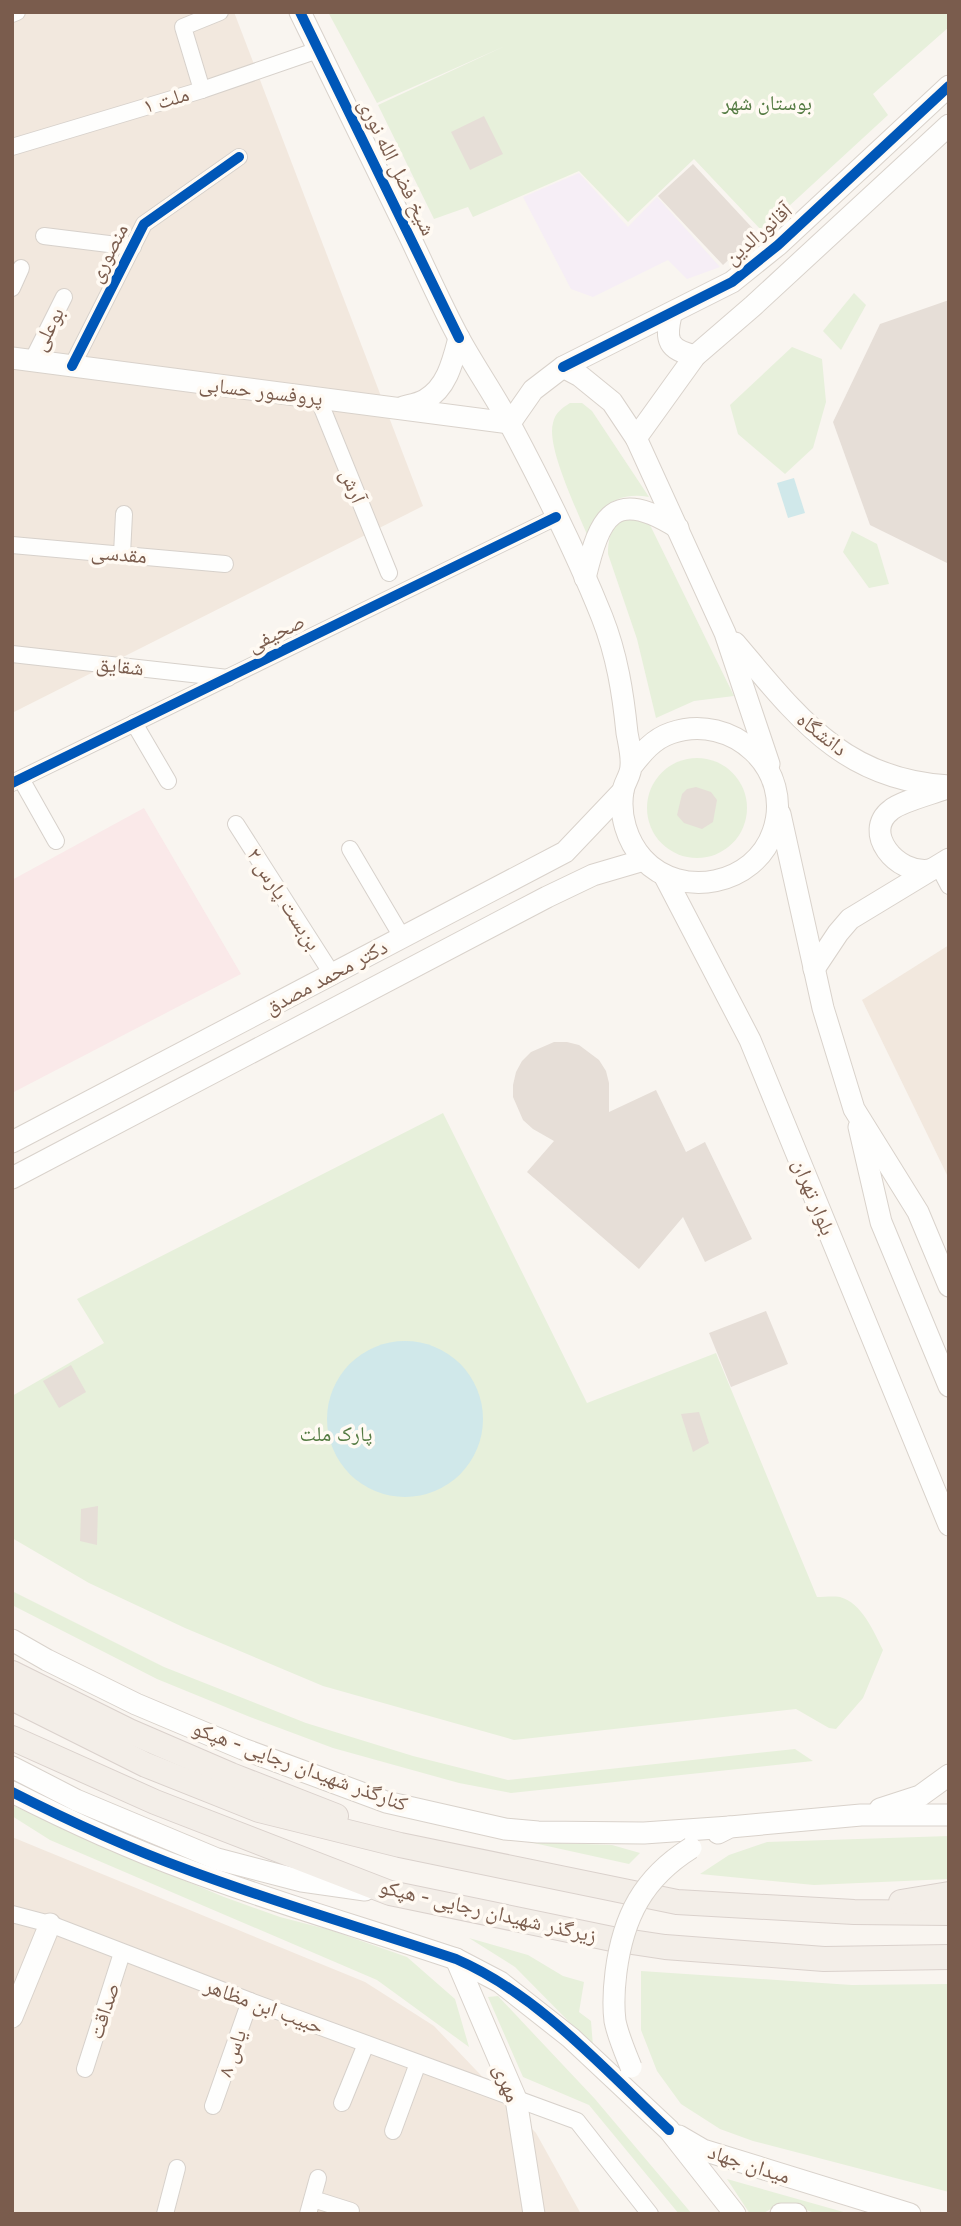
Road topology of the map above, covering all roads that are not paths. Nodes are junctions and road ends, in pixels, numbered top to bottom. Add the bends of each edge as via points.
1 (17, 12) edge
2 (220, 12) edge
3 (300, 12) edge
4 (12, 14) edge
5 (318, 50) junction
6 (949, 86) edge
7 (202, 90) junction
8 (949, 125) edge
9 (12, 147) edge
10 (239, 157) dead end
11 (44, 236) dead end
12 (133, 247) junction
13 (22, 268) dead end
14 (12, 288) edge
15 (64, 297) dead end
16 (671, 315) junction
17 (459, 338) junction
18 (695, 356) junction
19 (22, 359) edge
20 (72, 366) junction
21 (563, 368) junction
22 (318, 398) junction
23 (398, 409) junction
24 (510, 423) junction
25 (636, 438) junction
26 (124, 514) dead end
27 (556, 517) junction
28 (678, 528) junction
29 (12, 545) edge
30 (122, 554) junction
31 (225, 564) dead end
32 (389, 573) dead end
33 (585, 578) junction
34 (725, 632) junction
35 (12, 654) edge
36 (228, 678) junction
37 (134, 723) junction
38 (631, 767) junction
39 (17, 781) edge
40 (168, 781) dead end
41 (774, 781) junction
42 (949, 787) edge
43 (623, 791) junction
44 (778, 807) junction
45 (236, 824) dead end
46 (56, 841) dead end
47 (350, 849) dead end
48 (565, 852) junction
49 (644, 860) junction
50 (939, 865) edge
51 (664, 875) junction
52 (582, 880) junction
53 (949, 886) edge
54 (402, 937) junction
55 (814, 968) junction
56 (332, 974) junction
57 (854, 1109) junction
58 (12, 1142) edge
59 (12, 1178) edge
60 (949, 1286) edge
61 (949, 1386) edge
62 (949, 1525) edge
63 (12, 1640) edge
64 (12, 1673) edge
65 (12, 1698) edge
66 (12, 1738) edge
67 (12, 1767) edge
68 (949, 1774) edge
69 (12, 1793) edge
70 (861, 1815) junction
71 (949, 1815) edge
72 (730, 1827) junction
73 (400, 1845) junction
74 (390, 1893) junction
75 (949, 1894) edge
76 (854, 1912) junction
77 (949, 1913) edge
78 (12, 1914) edge
79 (50, 1924) junction
80 (122, 1953) junction
81 (949, 1957) edge
82 (456, 1959) junction
83 (250, 2001) junction
84 (12, 2017) edge
85 (366, 2044) junction
86 (418, 2063) junction
87 (85, 2069) dead end
88 (516, 2099) junction
89 (342, 2103) dead end
90 (213, 2106) dead end
91 (669, 2130) junction
92 (393, 2132) dead end
93 (177, 2168) dead end
94 (318, 2178) dead end
95 (310, 2206) edge
96 (351, 2211) dead end
97 (897, 2213) edge
98 (165, 2214) edge
99 (534, 2214) edge
100 (650, 2214) edge
101 (734, 2214) edge
102 (781, 2214) edge
103 (796, 2214) edge

1 - 4 street
2 - 7 street via 183,27
3 - 5 main road, شیخ فضل الله نوری
5 - 7 street, ملت ۱
5 - 17 main road, شیخ فضل الله نوری
6 - 16 main road, آقانورالدین via 778,245 732,282
7 - 9 street, ملت ۱
8 - 18 main road
10 - 12 street, منصوری via 144,224
11 - 12 street
12 - 20 street, منصوری
13 - 14 street
15 - 19 street, بوعلی
16 - 18 main road via 669,341
16 - 21 main road, آقانورالدین
17 - 23 main road via 451,369 441,385 425,400
17 - 24 main road, شیخ فضل الله نوری
18 - 25 main road
19 - 20 main road, پروفسور حسابی
20 - 22 main road, پروفسور حسابی
21 - 24 main road, آقانورالدین via 533,390
21 - 25 main road via 612,402
22 - 23 main road, پروفسور حسابی
22 - 32 street, آرش
23 - 24 main road, پروفسور حسابی
24 - 27 main road, شیخ فضل الله نوری
25 - 28 main road
26 - 30 street
27 - 33 main road, شیخ فضل الله نوری
27 - 36 street, صحیفی
28 - 33 main road via 646,511 629,508 613,513 594,540
28 - 34 main road
29 - 30 street, مقدسی
30 - 31 street, مقدسی
33 - 38 main road, شیخ فضل الله نوری via 620,674
34 - 41 main road
34 - 42 main road, دانشگاه via 800,719 825,740 895,778
35 - 36 street, شقایق
36 - 37 street, صحیفی
37 - 39 street, صحیفی
37 - 40 street
38 - 41 main road via 647,747 668,734 692,728 718,730 742,740 762,758
38 - 43 main road
39 - 46 street
41 - 44 main road
42 - 50 main road via 891,809 881,828 889,855 920,871
43 - 48 main road, دکتر محمد مصدق
43 - 49 main road via 622,816 630,840
44 - 51 main road via 767,845 740,873 715,882 689,883
44 - 55 main road
45 - 56 street, بن‌بست پارس ۲
47 - 54 street
48 - 52 main road
48 - 54 main road, دکتر محمد مصدق
49 - 51 main road
49 - 52 main road, دکتر محمد مصدق
50 - 53 street
50 - 55 main road via 850,919
51 - 62 main road, بلوار تهران via 750,1040
52 - 59 main road, دکتر محمد مصدق
54 - 56 main road, دکتر محمد مصدق
55 - 57 main road
56 - 58 main road, دکتر محمد مصدق
57 - 60 main road via 918,1212
57 - 61 main road via 881,1222
63 - 72 main road, کنارگذر شهیدان رجایی - هپکو via 148,1709 386,1802 538,1832 644,1833
64 - 73 main road via 129,1731
65 - 73 main road via 146,1765 258,1810
66 - 74 main road, زیرگذر شهیدان رجایی - هپکو via 155,1802
67 - 74 main road via 76,1800 216,1859 302,1881
68 - 70 main road via 920,1796
69 - 82 main road via 185,1869
70 - 71 main road, میدان جهاد
70 - 72 main road, میدان جهاد
72 - 91 main road, میدان جهاد, bridge via 675,1858 645,1889 623,1932 614,1989 615,2021 631,2067
73 - 76 main road via 677,1902
74 - 81 main road, زیرگذر شهیدان رجایی - هپکو via 665,1947 824,1959
75 - 76 main road
76 - 77 main road
78 - 79 street, حبیب ابن مظاهر
79 - 80 street, حبیب ابن مظاهر
79 - 84 main road
80 - 83 street, حبیب ابن مظاهر
80 - 87 street, صداقت
82 - 88 main road, مهری
82 - 91 main road via 500,1982 538,2010
83 - 85 street, حبیب ابن مظاهر
83 - 90 street, یاس ۸
85 - 86 street, حبیب ابن مظاهر
85 - 89 street
86 - 88 street, حبیب ابن مظاهر
86 - 92 street
88 - 99 main road, مهری
88 - 100 street, حبیب ابن مظاهر via 577,2121
91 - 97 main road, میدان جهاد via 703,2150
91 - 101 main road
93 - 98 street
94 - 95 street
95 - 96 street
102 - 103 main road

